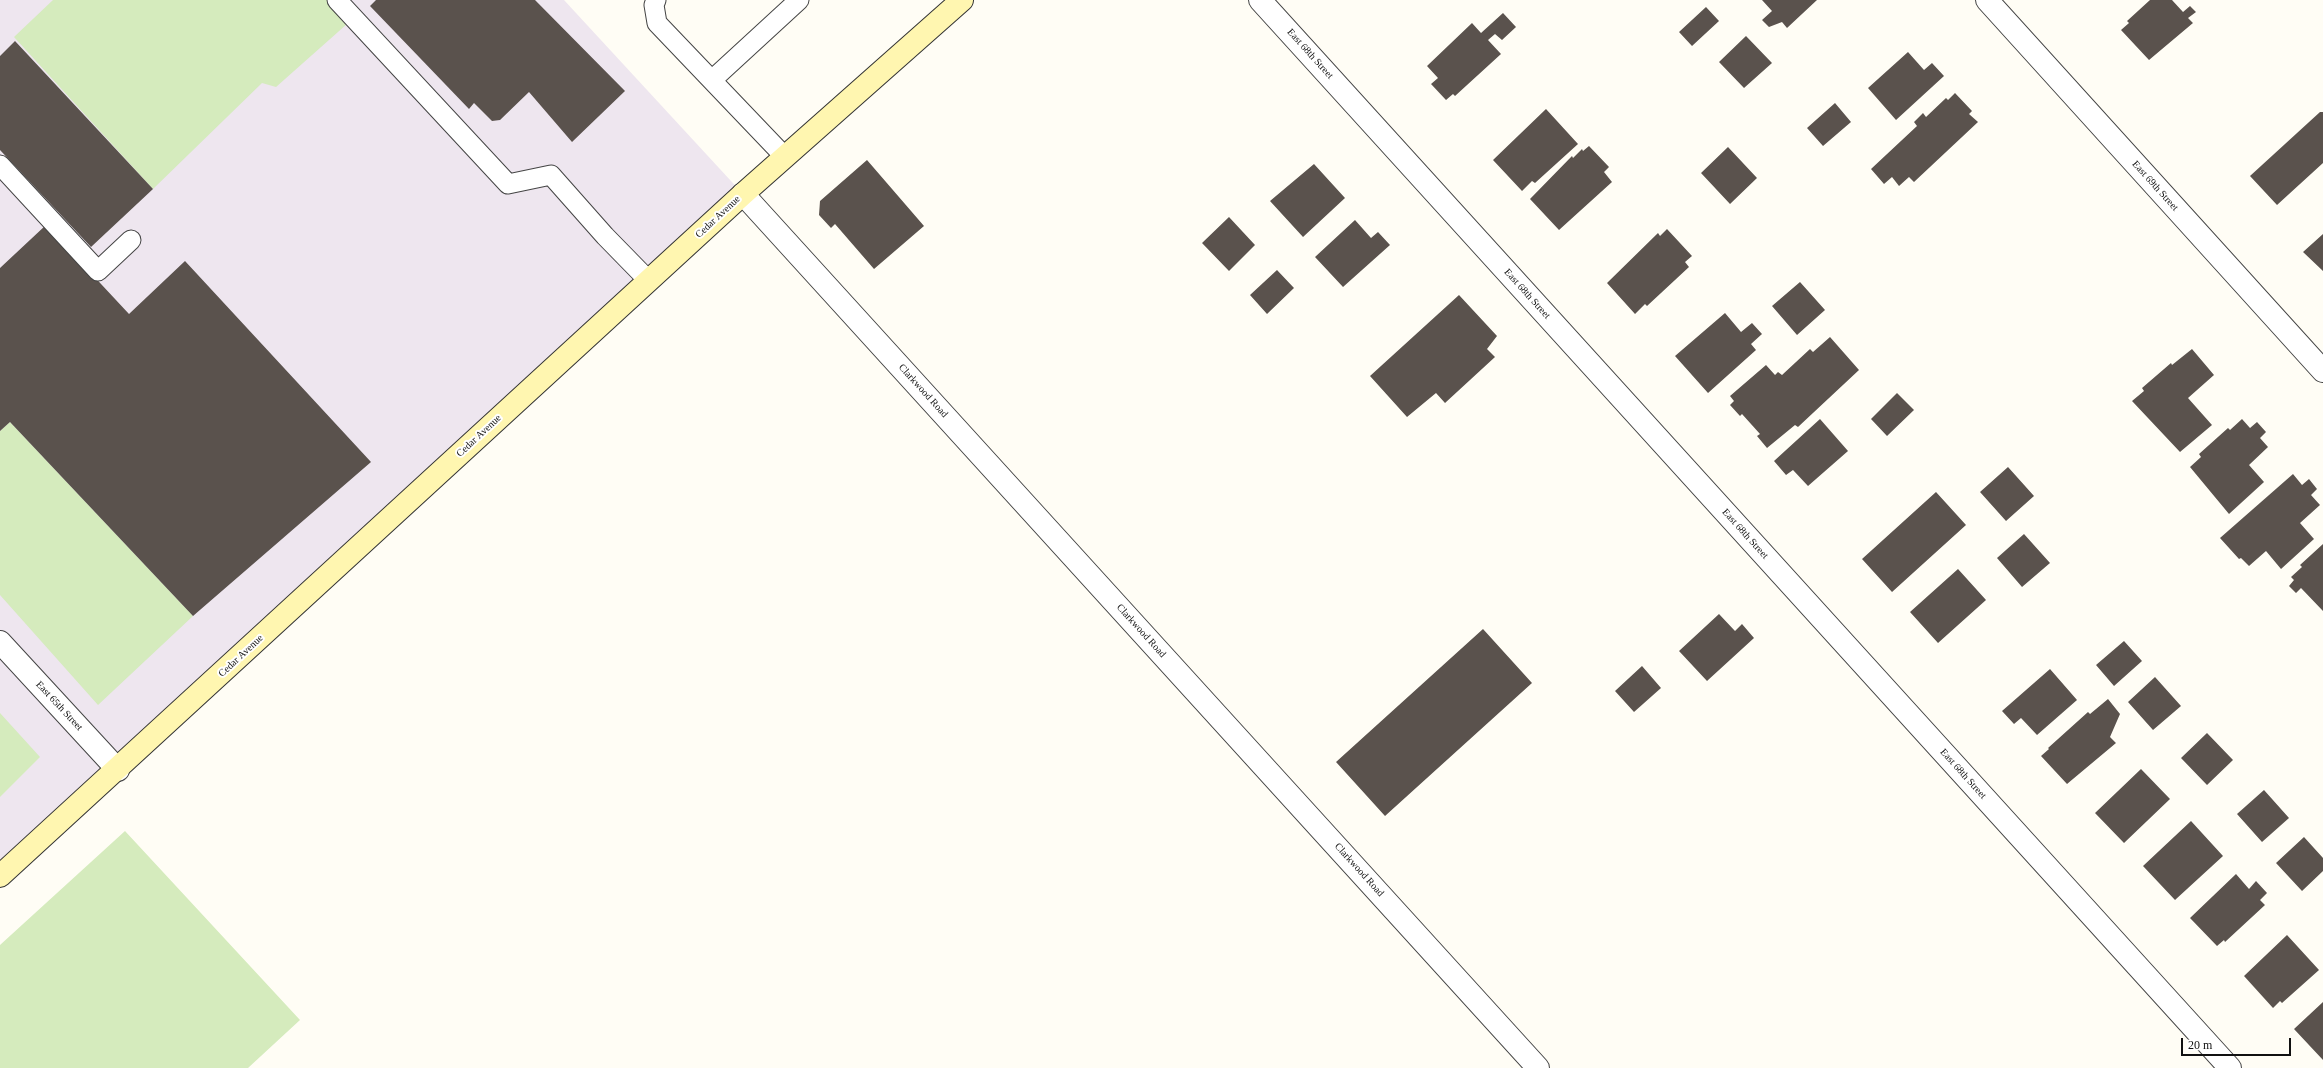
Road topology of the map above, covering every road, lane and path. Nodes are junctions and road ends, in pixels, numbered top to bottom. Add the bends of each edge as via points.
1 (337, 0) edge
2 (656, 0) edge
3 (798, 0) edge
4 (962, 0) edge
5 (1260, 0) edge
6 (1987, 0) edge
7 (712, 80) junction
8 (785, 157) junction
9 (0, 165) edge
10 (743, 194) junction
11 (131, 240) dead end
12 (648, 280) junction
13 (2323, 371) edge
14 (0, 642) edge
15 (118, 770) junction
16 (0, 876) edge
17 (1538, 1068) edge
18 (2230, 1068) edge

1 - 12 lane via 508,184 551,175
2 - 7 lane via 654,5 657,23
3 - 7 lane
4 - 8 street, Cedar Avenue
5 - 18 street, East 68th Street
6 - 13 street, East 69th Street
7 - 8 lane
8 - 10 street, Cedar Avenue
9 - 11 lane via 98,271
10 - 12 street, Cedar Avenue
10 - 17 street, Clarkwood Road
12 - 15 street, Cedar Avenue
14 - 15 street, East 65th Street
15 - 16 street, Cedar Avenue

